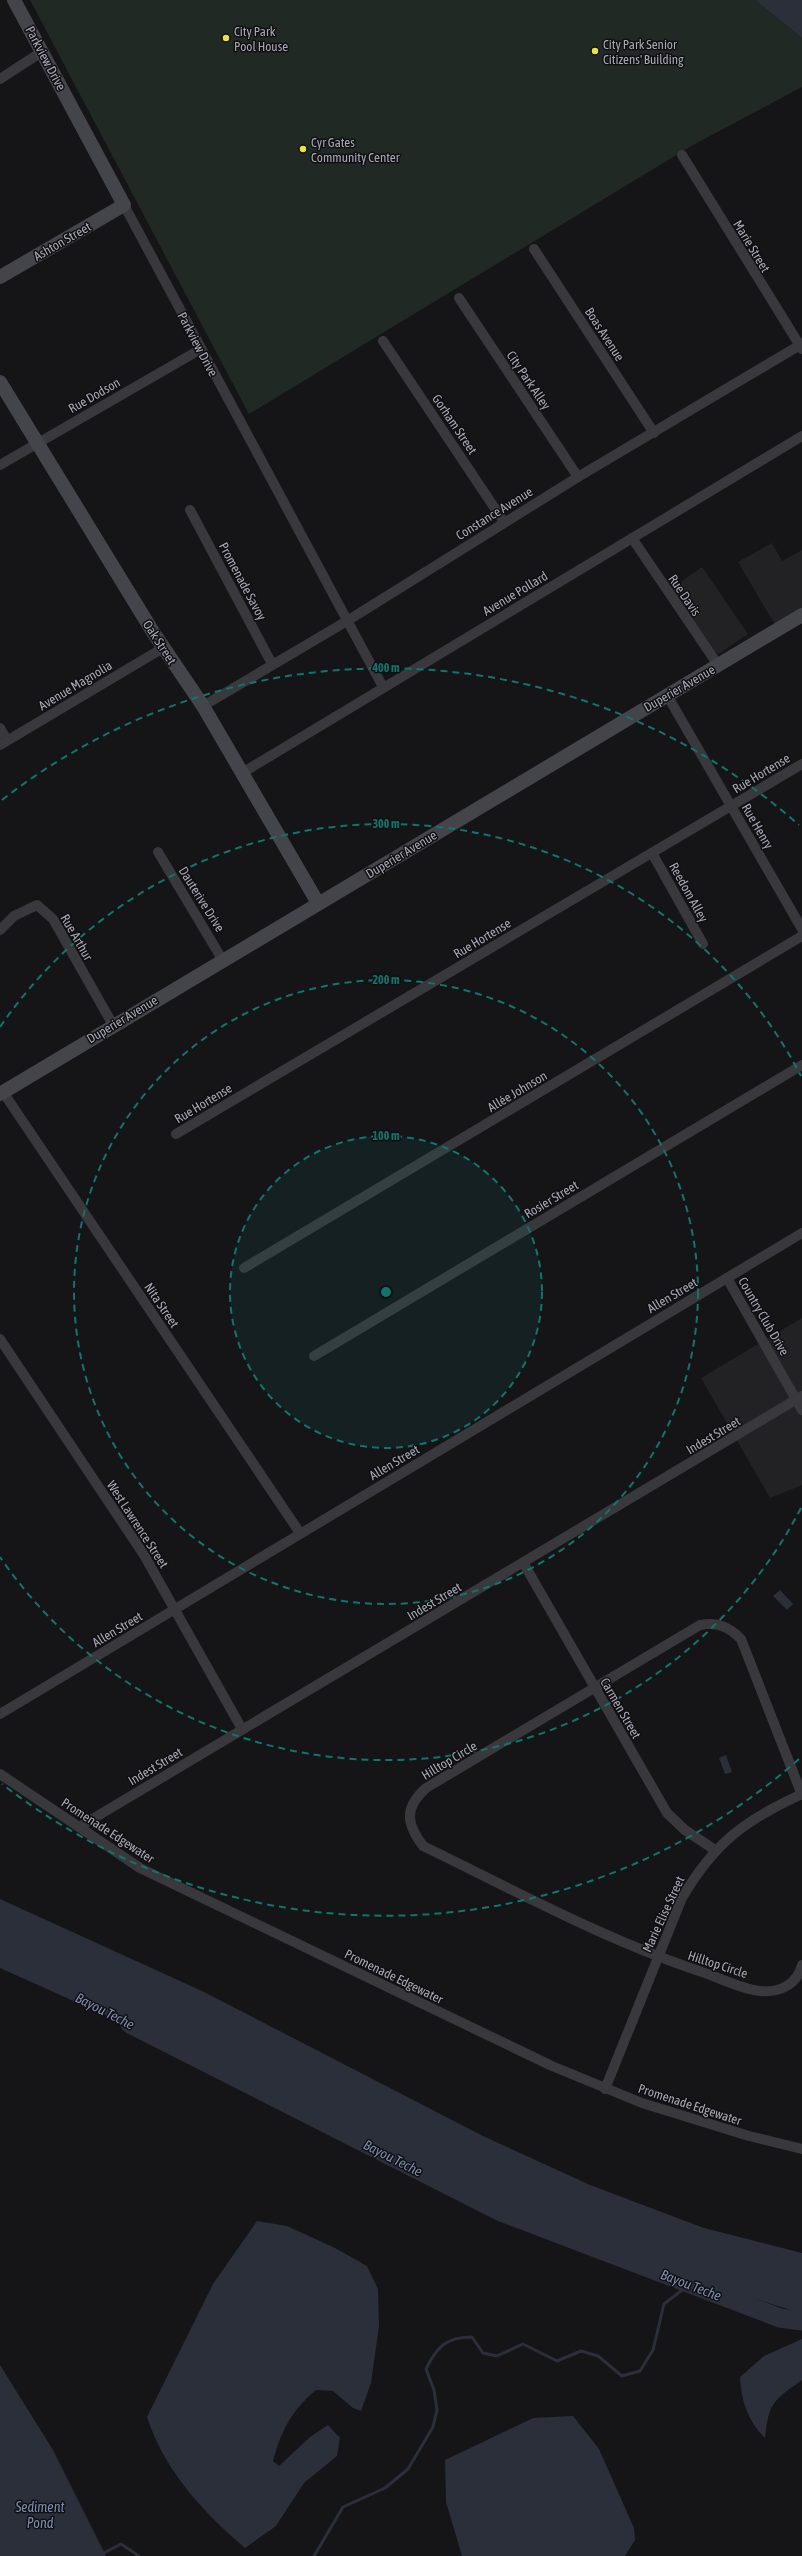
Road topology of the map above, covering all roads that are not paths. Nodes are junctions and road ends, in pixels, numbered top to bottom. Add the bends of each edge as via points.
1 (14, 0) edge
2 (43, 51) junction
3 (0, 79) edge
4 (682, 154) dead end
5 (124, 205) junction
6 (534, 249) dead end
7 (0, 276) edge
8 (459, 298) dead end
9 (383, 341) dead end
10 (801, 347) edge
11 (201, 349) junction
12 (0, 382) edge
13 (654, 433) junction
14 (802, 436) edge
15 (36, 444) junction
16 (0, 465) edge
17 (578, 477) junction
18 (190, 510) dead end
19 (504, 522) junction
20 (632, 538) junction
21 (802, 615) edge
22 (347, 621) junction
23 (163, 648) junction
24 (272, 664) junction
25 (718, 665) junction
26 (383, 687) junction
27 (667, 695) junction
28 (203, 706) junction
29 (0, 728) edge
30 (4, 742) edge
31 (802, 764) edge
32 (242, 773) junction
33 (731, 806) junction
34 (158, 852) dead end
35 (652, 853) junction
36 (318, 903) junction
37 (802, 929) edge
38 (0, 930) edge
39 (802, 936) edge
40 (703, 944) dead end
41 (222, 959) junction
42 (113, 1025) junction
43 (802, 1064) edge
44 (1, 1093) edge
45 (176, 1134) dead end
46 (802, 1232) edge
47 (244, 1268) dead end
48 (727, 1278) junction
49 (0, 1339) edge
50 (314, 1356) dead end
51 (799, 1398) edge
52 (802, 1410) edge
53 (300, 1533) junction
54 (524, 1564) junction
55 (175, 1609) junction
56 (594, 1689) junction
57 (0, 1714) edge
58 (242, 1729) junction
59 (0, 1774) edge
60 (802, 1795) edge
61 (79, 1827) junction
62 (715, 1850) junction
63 (658, 1956) junction
64 (802, 1965) edge
65 (605, 2089) junction
66 (802, 2148) edge

1 - 2 main road, Parkview Drive
2 - 3 street
2 - 5 main road, Parkview Drive
4 - 10 street, Marie Street
5 - 7 main road, Ashton Street
5 - 11 street, Parkview Drive
6 - 13 street, Boas Avenue
8 - 17 street, City Park Alley
9 - 19 street, Gorham Street
10 - 13 street, Constance Avenue
11 - 15 street, Rue Dodson
11 - 22 street, Parkview Drive
12 - 15 main road, Oak Street
13 - 17 street, Constance Avenue
14 - 20 street, Avenue Pollard
15 - 16 street, Rue Dodson
15 - 23 main road, Oak Street
17 - 19 street, Constance Avenue
18 - 24 street, Promenade Savoy
19 - 22 street, Constance Avenue
20 - 25 street, Rue Davis
20 - 26 street, Avenue Pollard
21 - 25 main road, Duperier Avenue
22 - 24 street, Constance Avenue
22 - 26 street, Parkview Drive
23 - 28 main road, Oak Street
23 - 30 street, Avenue Magnolia
24 - 28 street, Constance Avenue
25 - 27 main road, Duperier Avenue
26 - 32 street, Avenue Pollard
27 - 33 street, Rue Henry
27 - 36 main road, Duperier Avenue
28 - 32 main road, Oak Street
29 - 30 street
31 - 33 street, Rue Hortense
32 - 36 main road, Oak Street
33 - 35 street, Rue Hortense
33 - 37 street, Rue Henry
34 - 41 street, Dauterive Drive
35 - 40 street, Reedom Alley
35 - 45 street, Rue Hortense
36 - 41 main road, Duperier Avenue
38 - 42 street, Rue Arthur via 14,916 37,905 53,919
39 - 47 street, Allée Johnson
41 - 42 main road, Duperier Avenue
42 - 44 main road, Duperier Avenue
43 - 50 street, Rosier Street
44 - 53 street, Nita Street
46 - 48 street, Allen Street
48 - 51 street, Country Club Drive
48 - 53 street, Allen Street
49 - 55 street, West Lawrence Street via 144,1555
51 - 52 street, Country Club Drive
51 - 54 street, Indest Street
53 - 55 street, Allen Street
54 - 56 street, Carmen Street
54 - 58 street, Indest Street
55 - 57 street, Allen Street
55 - 58 street, West Lawrence Street
56 - 60 street, Hilltop Circle via 700,1625 711,1623 732,1630 741,1639
56 - 62 street, Carmen Street via 667,1813 685,1830
56 - 63 street, Hilltop Circle via 426,1788 416,1797 410,1809 410,1822 414,1834 423,1846 591,1927
58 - 61 street, Indest Street
59 - 61 street, Promenade Edgewater
60 - 62 street, Marie Elise Street via 770,1809 736,1831
61 - 65 street, Promenade Edgewater via 140,1868
62 - 63 street, Marie Elise Street via 682,1898
63 - 64 street, Hilltop Circle via 759,1991 778,1991 794,1982
63 - 65 street, Marie Elise Street
65 - 66 street, Promenade Edgewater via 749,2136

